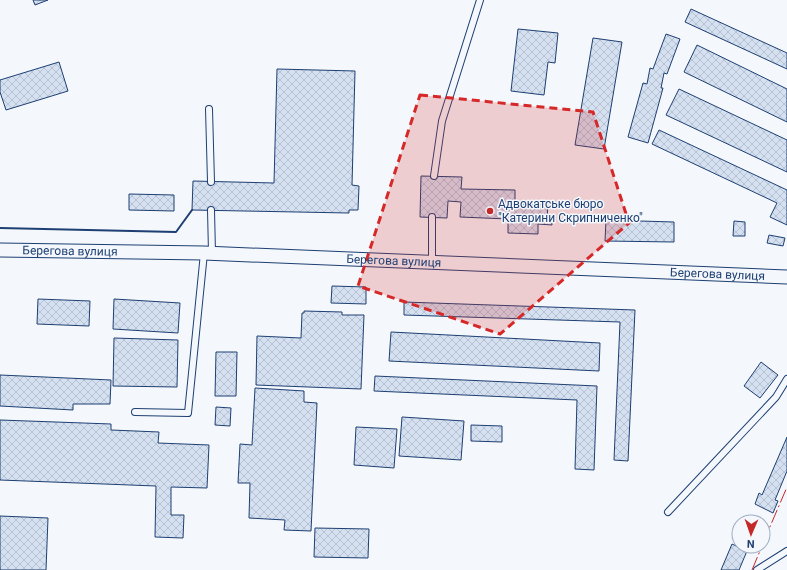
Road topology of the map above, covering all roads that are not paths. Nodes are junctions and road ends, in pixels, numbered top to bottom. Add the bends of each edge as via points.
1 (480, 0) edge
2 (209, 110) dead end
3 (434, 176) dead end
4 (210, 182) dead end
5 (211, 210) dead end
6 (432, 217) dead end
7 (0, 250) edge
8 (208, 253) junction
9 (432, 262) junction
10 (787, 277) edge
11 (787, 380) edge
12 (135, 412) dead end
13 (668, 512) dead end
14 (787, 551) edge
15 (757, 570) edge

1 - 3 lane via 442,121
2 - 4 lane
5 - 8 lane
6 - 9 lane
7 - 8 street, Берегова вулиця
8 - 9 street, Берегова вулиця
8 - 12 lane via 188,413
9 - 10 street, Берегова вулиця
11 - 13 lane via 776,397
14 - 15 lane

